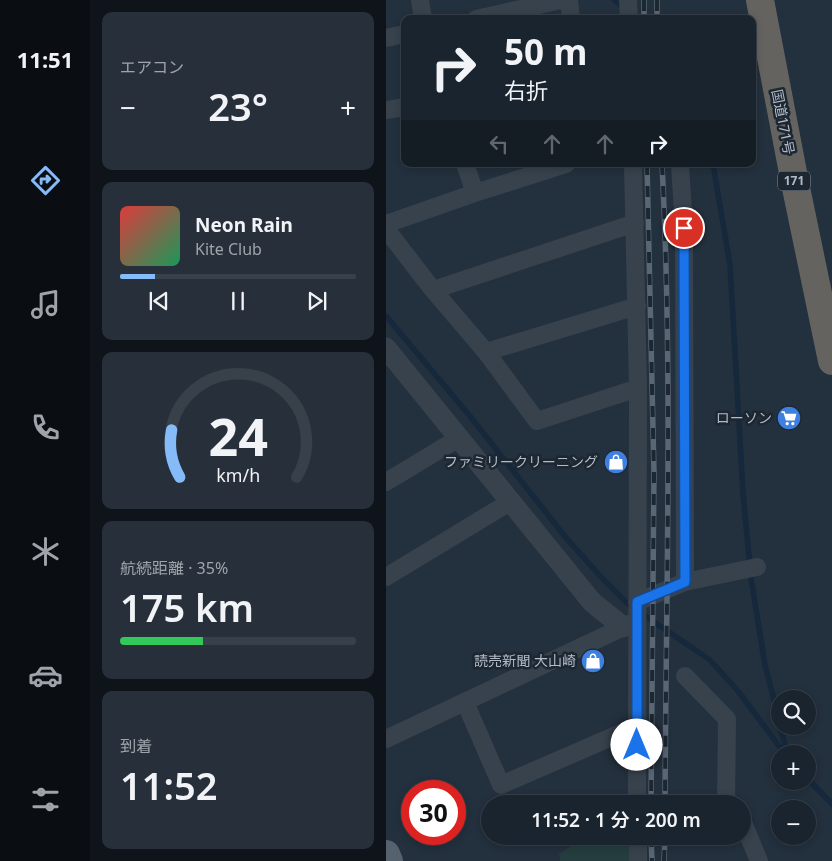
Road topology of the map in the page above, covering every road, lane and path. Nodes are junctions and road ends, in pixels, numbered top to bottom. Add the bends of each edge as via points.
1 (420, 0) edge
2 (561, 0) edge
3 (569, 0) edge
4 (628, 0) edge
5 (760, 0) edge
6 (422, 15) edge
7 (494, 15) edge
8 (571, 15) edge
9 (629, 15) edge
10 (401, 35) edge
11 (386, 38) edge
12 (401, 108) edge
13 (386, 110) edge
14 (466, 167) edge
15 (557, 167) edge
16 (634, 167) edge
17 (680, 167) edge
18 (475, 193) junction
19 (386, 224) edge
20 (635, 224) junction
21 (386, 229) edge
22 (433, 290) junction
23 (638, 306) junction
24 (386, 348) edge
25 (486, 352) junction
26 (832, 361) edge
27 (638, 388) junction
28 (459, 438) junction
29 (386, 482) edge
30 (510, 502) junction
31 (757, 567) dead end
32 (386, 577) edge
33 (685, 582) junction
34 (637, 602) junction
35 (630, 624) junction
36 (685, 676) dead end
37 (465, 702) junction
38 (637, 726) junction
39 (386, 739) edge
40 (637, 795) edge
41 (726, 795) edge
42 (751, 842) edge
43 (638, 845) edge
44 (386, 854) edge
45 (389, 861) edge
46 (638, 861) edge
47 (759, 861) edge

1 - 6 street
2 - 7 street
3 - 8 street
4 - 9 street
5 - 26 highway, 国道171号 / 171
10 - 11 street
12 - 13 street
14 - 18 street
15 - 18 street
16 - 20 street
17 - 33 street via 684,228
18 - 19 street
20 - 22 street
20 - 23 street
21 - 22 street
22 - 25 street
23 - 25 street
23 - 27 street
24 - 28 street
25 - 27 street via 537,422
27 - 34 street
28 - 29 street
28 - 30 street
30 - 32 street
30 - 35 street via 592,602
31 - 33 street
33 - 34 street
34 - 35 street
35 - 37 street
35 - 38 street
36 - 41 street via 727,719
37 - 38 street via 501,785
37 - 39 street
38 - 40 street
42 - 47 street
43 - 46 street
44 - 45 main road

